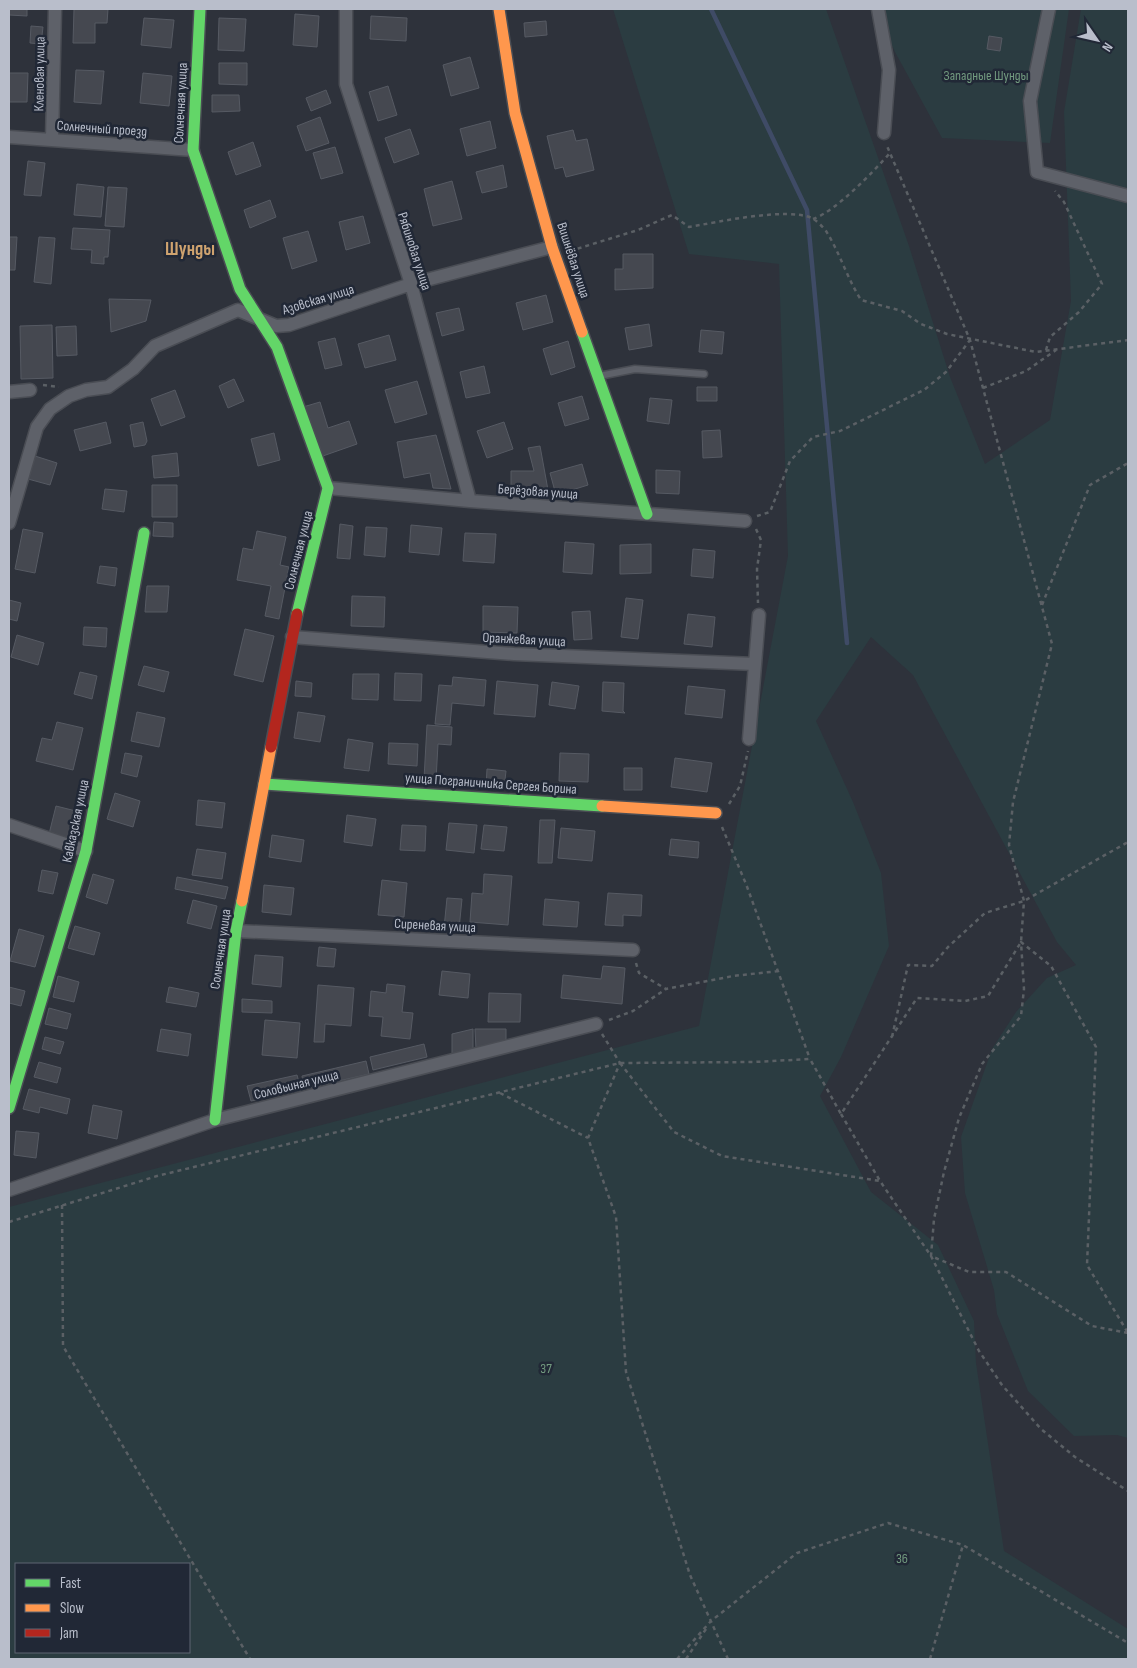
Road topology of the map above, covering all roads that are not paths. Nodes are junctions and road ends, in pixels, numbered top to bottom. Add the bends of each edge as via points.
1 (55, 9) edge
2 (200, 9) edge
3 (346, 9) edge
4 (499, 9) edge
5 (878, 9) edge
6 (1049, 9) edge
7 (884, 133) road end
8 (9, 136) edge
9 (52, 140) junction
10 (193, 150) junction
11 (1128, 196) edge
12 (553, 251) junction
13 (411, 284) junction
14 (258, 320) junction
15 (704, 374) dead end
16 (598, 376) junction
17 (30, 390) dead end
18 (9, 392) edge
19 (328, 488) junction
20 (470, 501) junction
21 (647, 514) junction
22 (745, 521) road end
23 (9, 523) edge
24 (144, 533) dead end
25 (759, 615) road end
26 (292, 637) junction
27 (755, 664) junction
28 (749, 739) road end
29 (264, 784) junction
30 (716, 813) road end
31 (9, 825) edge
32 (86, 851) junction
33 (236, 931) junction
34 (633, 950) road end
35 (596, 1024) road end
36 (9, 1108) edge
37 (215, 1120) junction
38 (9, 1190) edge

1 - 9 street, Кленовая улица
2 - 10 street, Солнечная улица
3 - 13 street, Рябиновая улица via 346,84
4 - 12 street, Вишнёвая улица via 515,113
5 - 7 street via 889,70
6 - 11 street via 1030,101 1037,172
8 - 9 street, Солнечный проезд
9 - 10 street, Солнечный проезд
10 - 14 street, Солнечная улица via 240,289
12 - 13 street, Азовская улица
12 - 16 street, Вишнёвая улица
13 - 14 street, Азовская улица via 289,326
13 - 20 street, Рябиновая улица
14 - 19 street, Солнечная улица via 277,347
14 - 23 street, Азовская улица via 238,310 155,346 134,369 108,387 86,390 60,400 37,427
15 - 16 lane via 635,370
16 - 21 street, Вишнёвая улица
17 - 18 street
19 - 20 street, Берёзовая улица
19 - 26 street, Солнечная улица
20 - 21 street, Берёзовая улица
21 - 22 street, Берёзовая улица
24 - 32 street, Кавказская улица
25 - 27 street
26 - 27 street, Оранжевая улица via 514,654
26 - 29 street, Солнечная улица
27 - 28 street
29 - 30 street, улица Пограничника Сергея Борина
29 - 33 street, Солнечная улица
31 - 32 street
32 - 36 street, Кавказская улица
33 - 34 street, Сиреневая улица
33 - 37 street, Солнечная улица
35 - 37 street, Соловьиная улица
37 - 38 street, Соловьиная улица

